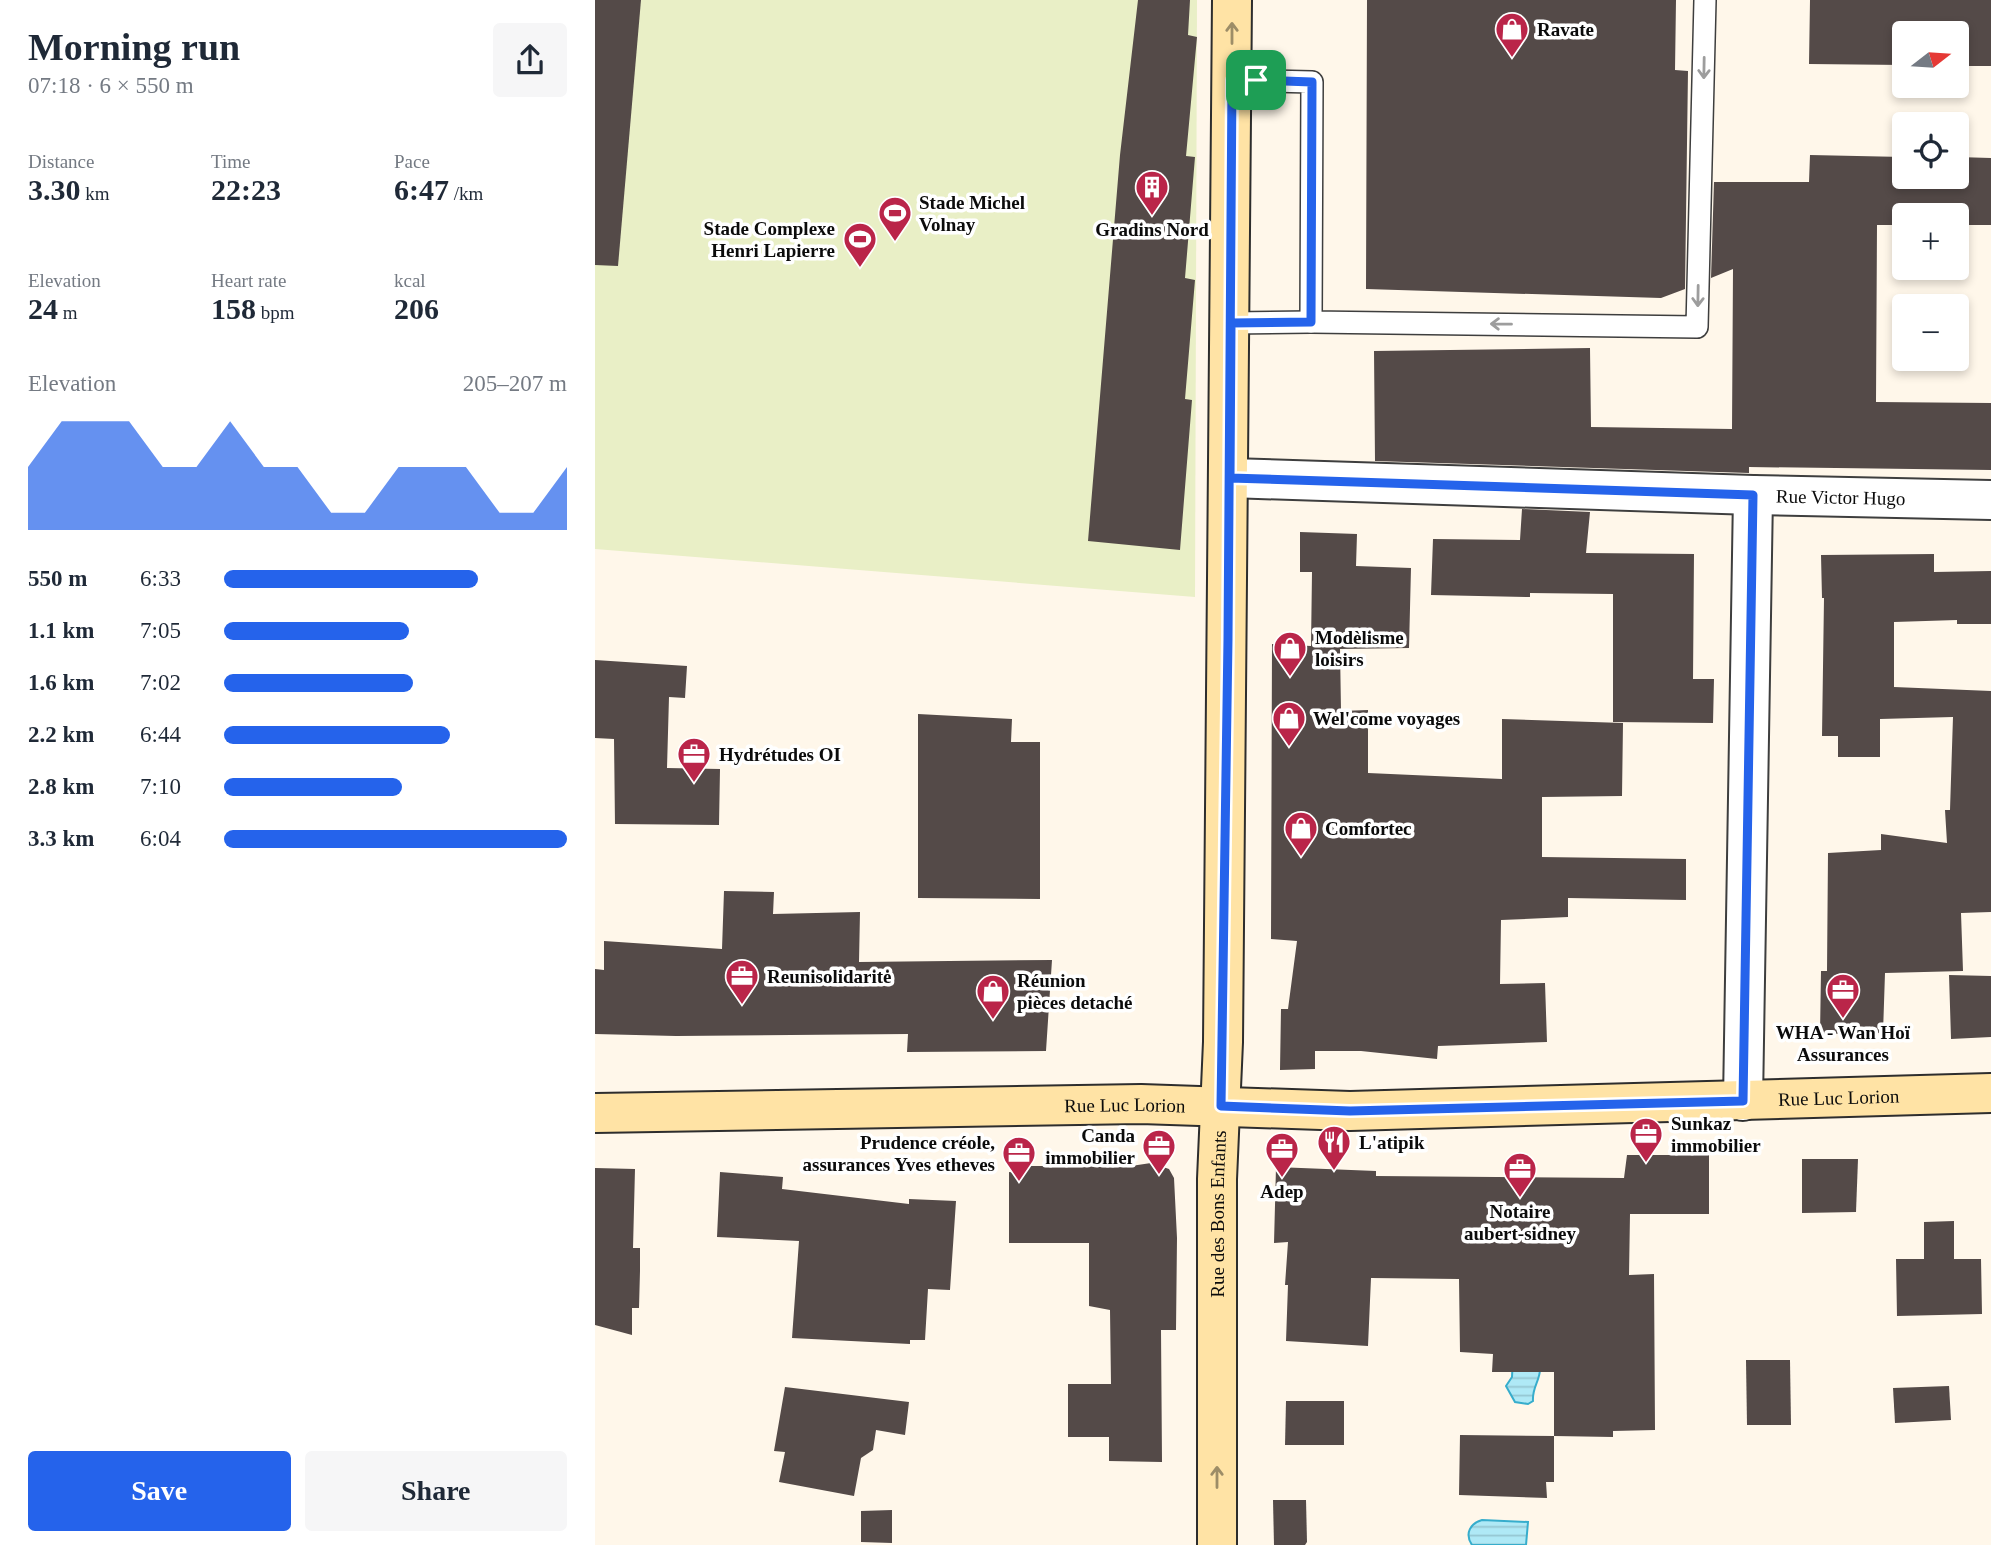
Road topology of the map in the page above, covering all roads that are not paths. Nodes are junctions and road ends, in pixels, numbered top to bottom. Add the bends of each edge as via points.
1 (1232, 0) edge
2 (1705, 0) edge
3 (1232, 80) junction
4 (1311, 322) junction
5 (1231, 323) junction
6 (1230, 478) junction
7 (1753, 495) junction
8 (1991, 500) edge
9 (1991, 1093) edge
10 (1743, 1101) junction
11 (1221, 1106) junction
12 (595, 1113) edge
13 (1217, 1545) edge

3 -> 1 street, Rue des Bons Enfants
2 -> 4 lane via 1697,327
3 - 4 lane via 1312,82
3 - 5 street, Rue des Bons Enfants
4 - 5 lane
5 - 6 street, Rue des Bons Enfants
6 - 7 street, Rue Victor Hugo
6 - 11 street, Rue des Bons Enfants
7 - 8 street, Rue Victor Hugo
7 - 10 street
9 - 10 street, Rue Luc Lorion
10 - 11 street, Rue Luc Lorion via 1350,1111
11 - 12 street, Rue Luc Lorion
13 -> 11 street, Rue des Bons Enfants

